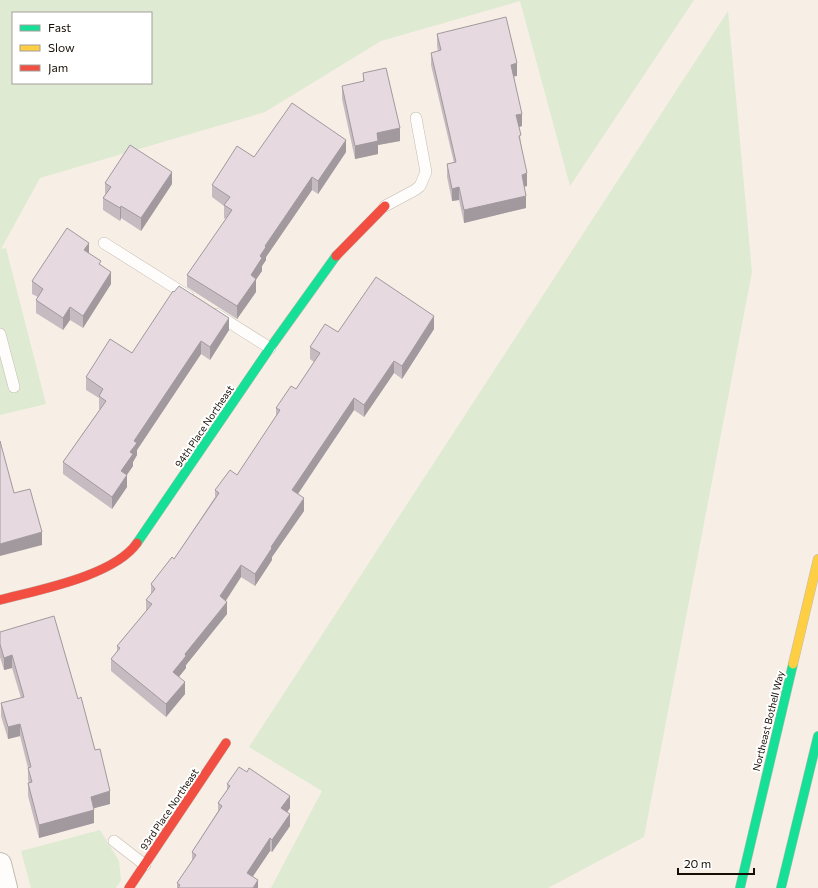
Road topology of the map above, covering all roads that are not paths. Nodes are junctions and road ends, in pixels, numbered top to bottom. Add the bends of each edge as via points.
1 (416, 118) dead end
2 (385, 206) joint
3 (104, 243) dead end
4 (196, 301) edge
5 (209, 309) edge
6 (0, 334) edge
7 (270, 348) junction
8 (14, 387) dead end
9 (818, 559) edge
10 (0, 600) edge
11 (818, 736) edge
12 (226, 743) dead end
13 (114, 841) dead end
14 (0, 864) edge
15 (145, 865) junction
16 (6, 888) edge
17 (129, 888) edge
18 (740, 888) edge
19 (780, 888) edge

1 - 2 lane via 426,172 420,186
2 - 7 street, 94th Place Northeast via 338,254
3 - 4 lane
5 - 7 lane
6 - 8 lane
7 - 10 street, 94th Place Northeast via 135,546 115,563 88,576
9 - 18 street, Northeast Bothell Way
11 - 19 street
12 - 15 street, 93rd Place Northeast
13 - 15 lane
14 - 16 street
15 - 17 street, 93rd Place Northeast

